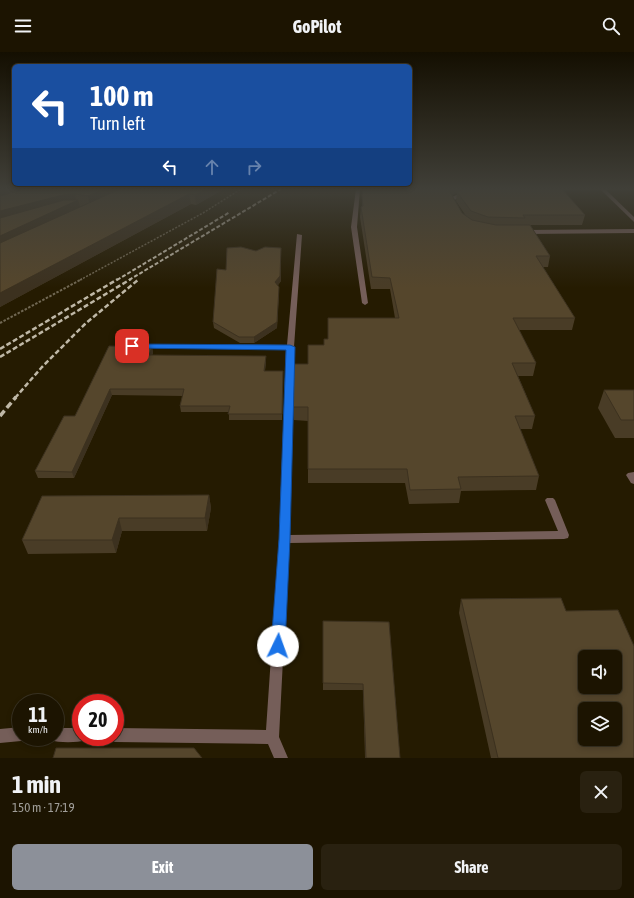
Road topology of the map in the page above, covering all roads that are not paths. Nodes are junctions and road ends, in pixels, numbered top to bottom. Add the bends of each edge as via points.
1 (355, 222) edge
2 (634, 231) edge
3 (516, 232) edge
4 (299, 235) dead end
5 (365, 303) dead end
6 (132, 346) edge
7 (290, 347) junction
8 (634, 475) edge
9 (634, 481) edge
10 (550, 500) dead end
11 (284, 539) junction
12 (12, 735) edge
13 (124, 735) edge
14 (0, 736) edge
15 (272, 737) junction
16 (281, 758) edge

1 - 5 street
2 - 3 street
4 - 7 street
6 - 7 street
7 - 11 street
8 - 9 street via 631,476
10 - 11 street via 564,535
11 - 15 street
12 - 14 street
13 - 15 street
15 - 16 street

